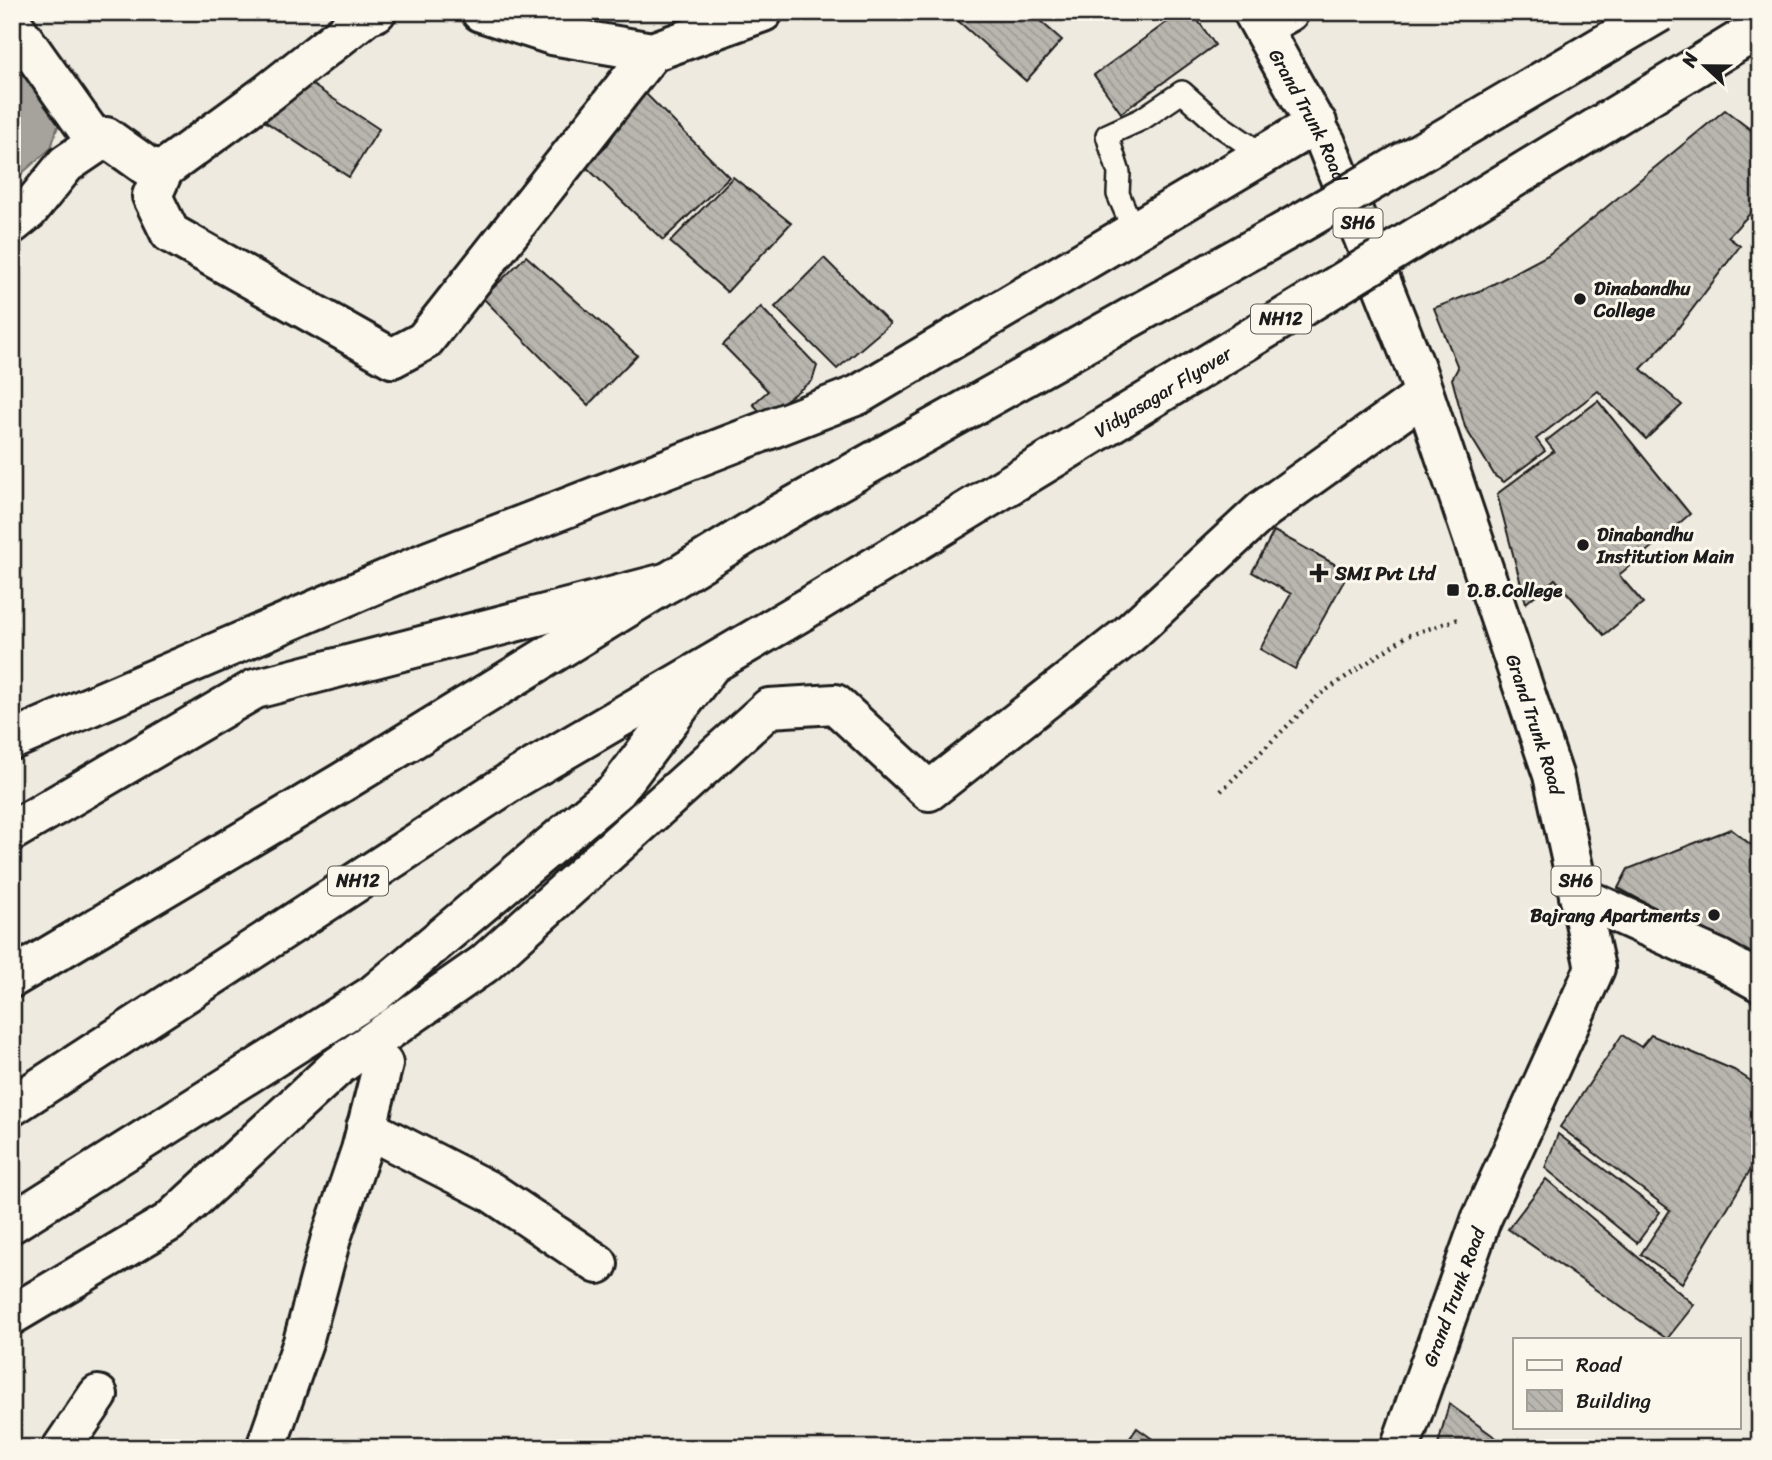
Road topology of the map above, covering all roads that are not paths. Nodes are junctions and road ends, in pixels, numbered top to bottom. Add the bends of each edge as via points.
1 (376, 12) edge
2 (481, 12) edge
3 (763, 12) edge
4 (1660, 12) edge
5 (1268, 17) edge
6 (12, 23) edge
7 (1760, 28) edge
8 (652, 52) junction
9 (1317, 123) junction
10 (97, 144) junction
11 (1263, 155) junction
12 (164, 169) junction
13 (12, 223) edge
14 (1134, 231) junction
15 (1424, 395) junction
16 (669, 582) junction
17 (710, 666) junction
18 (12, 740) edge
19 (12, 831) edge
20 (1579, 896) junction
21 (12, 978) edge
22 (1760, 982) edge
23 (362, 1049) junction
24 (12, 1106) edge
25 (366, 1128) junction
26 (12, 1223) edge
27 (598, 1264) dead end
28 (12, 1315) edge
29 (98, 1395) dead end
30 (62, 1448) edge
31 (266, 1448) edge
32 (1400, 1448) edge

1 - 12 main road
2 - 8 main road via 552,35
3 - 8 main road
4 - 16 main road, bridge via 1307,219 776,516
5 - 9 main road, Grand Trunk Road / SH6
6 - 10 main road
7 - 17 main road, Vidyasagar Flyover / NH12, bridge
8 - 12 main road via 424,341 392,358 170,233 152,196
9 - 11 main road
9 - 15 main road, Grand Trunk Road / SH6
10 - 12 main road via 106,138 148,167
10 - 13 main road via 66,164 28,211
11 - 14 main road
11 - 14 lane via 1182,92 1142,119 1107,135 1119,173 1118,194
14 - 18 main road via 858,395 429,561
15 - 20 main road, Grand Trunk Road / SH6 via 1553,775
15 - 23 main road via 1263,510 1128,635 929,791 835,704 769,708 484,964
16 - 19 main road via 255,689
16 - 21 main road
17 - 24 main road, NH12 via 518,777
17 - 26 main road via 617,790 373,995
20 - 22 main road
20 - 32 main road, Grand Trunk Road / SH6 via 1595,968 1481,1220
23 - 25 main road via 383,1065
23 - 28 main road via 169,1222
25 - 27 main road via 491,1192
25 - 31 main road via 303,1342
29 - 30 main road

